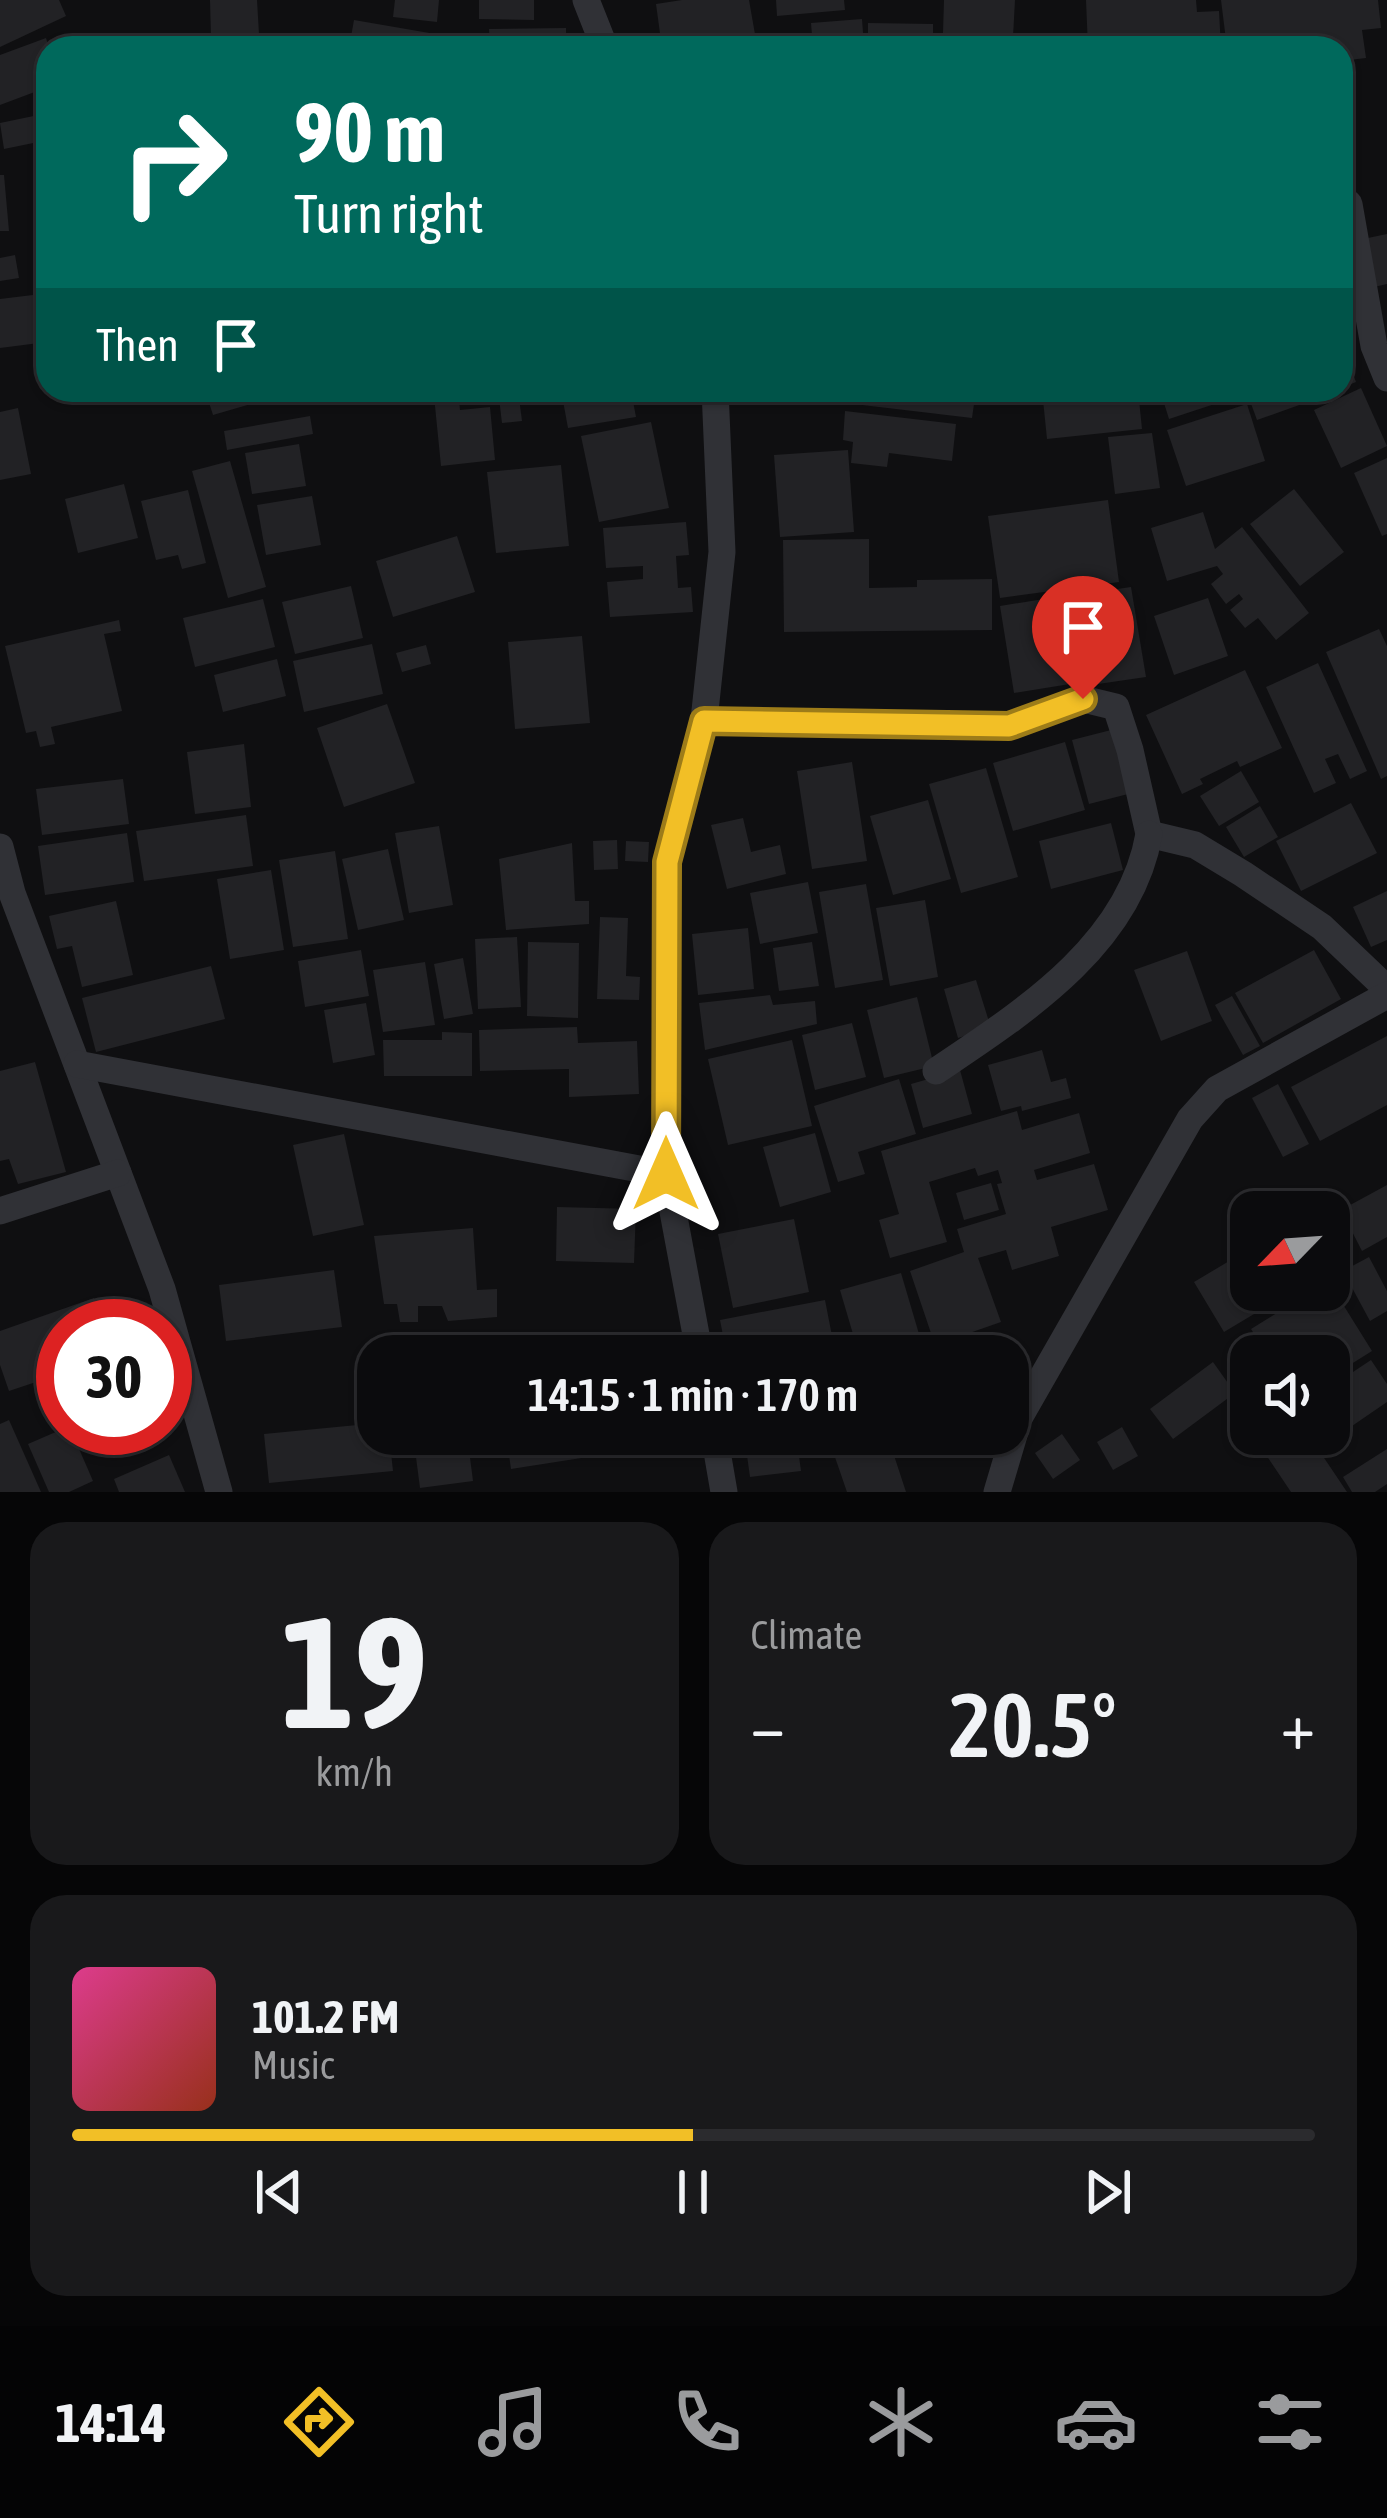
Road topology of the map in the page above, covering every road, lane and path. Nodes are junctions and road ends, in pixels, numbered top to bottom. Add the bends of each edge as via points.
1 (586, 0) edge
2 (600, 36) edge
3 (1353, 228) edge
4 (1387, 378) edge
5 (716, 402) edge
6 (704, 721) junction
7 (1149, 834) junction
8 (0, 848) edge
9 (1387, 992) edge
10 (76, 1064) junction
11 (936, 1071) dead end
12 (118, 1173) junction
13 (666, 1174) junction
14 (0, 1210) edge
15 (696, 1335) edge
16 (718, 1455) edge
17 (219, 1492) edge
18 (724, 1492) edge
19 (998, 1492) edge

1 - 2 street
3 - 4 street via 1373,346
5 - 6 street via 722,551
6 - 7 street via 1009,726 1083,699 1116,707
6 - 13 street via 667,862
7 - 9 street via 1195,845 1243,874 1322,927
7 - 11 street via 1131,893 1084,957 1028,1009
8 - 10 street
9 - 19 street via 1217,1089 1190,1119 1018,1418
10 - 12 street
10 - 13 street
12 - 14 street
12 - 17 street via 162,1289
13 - 15 street
16 - 18 street

